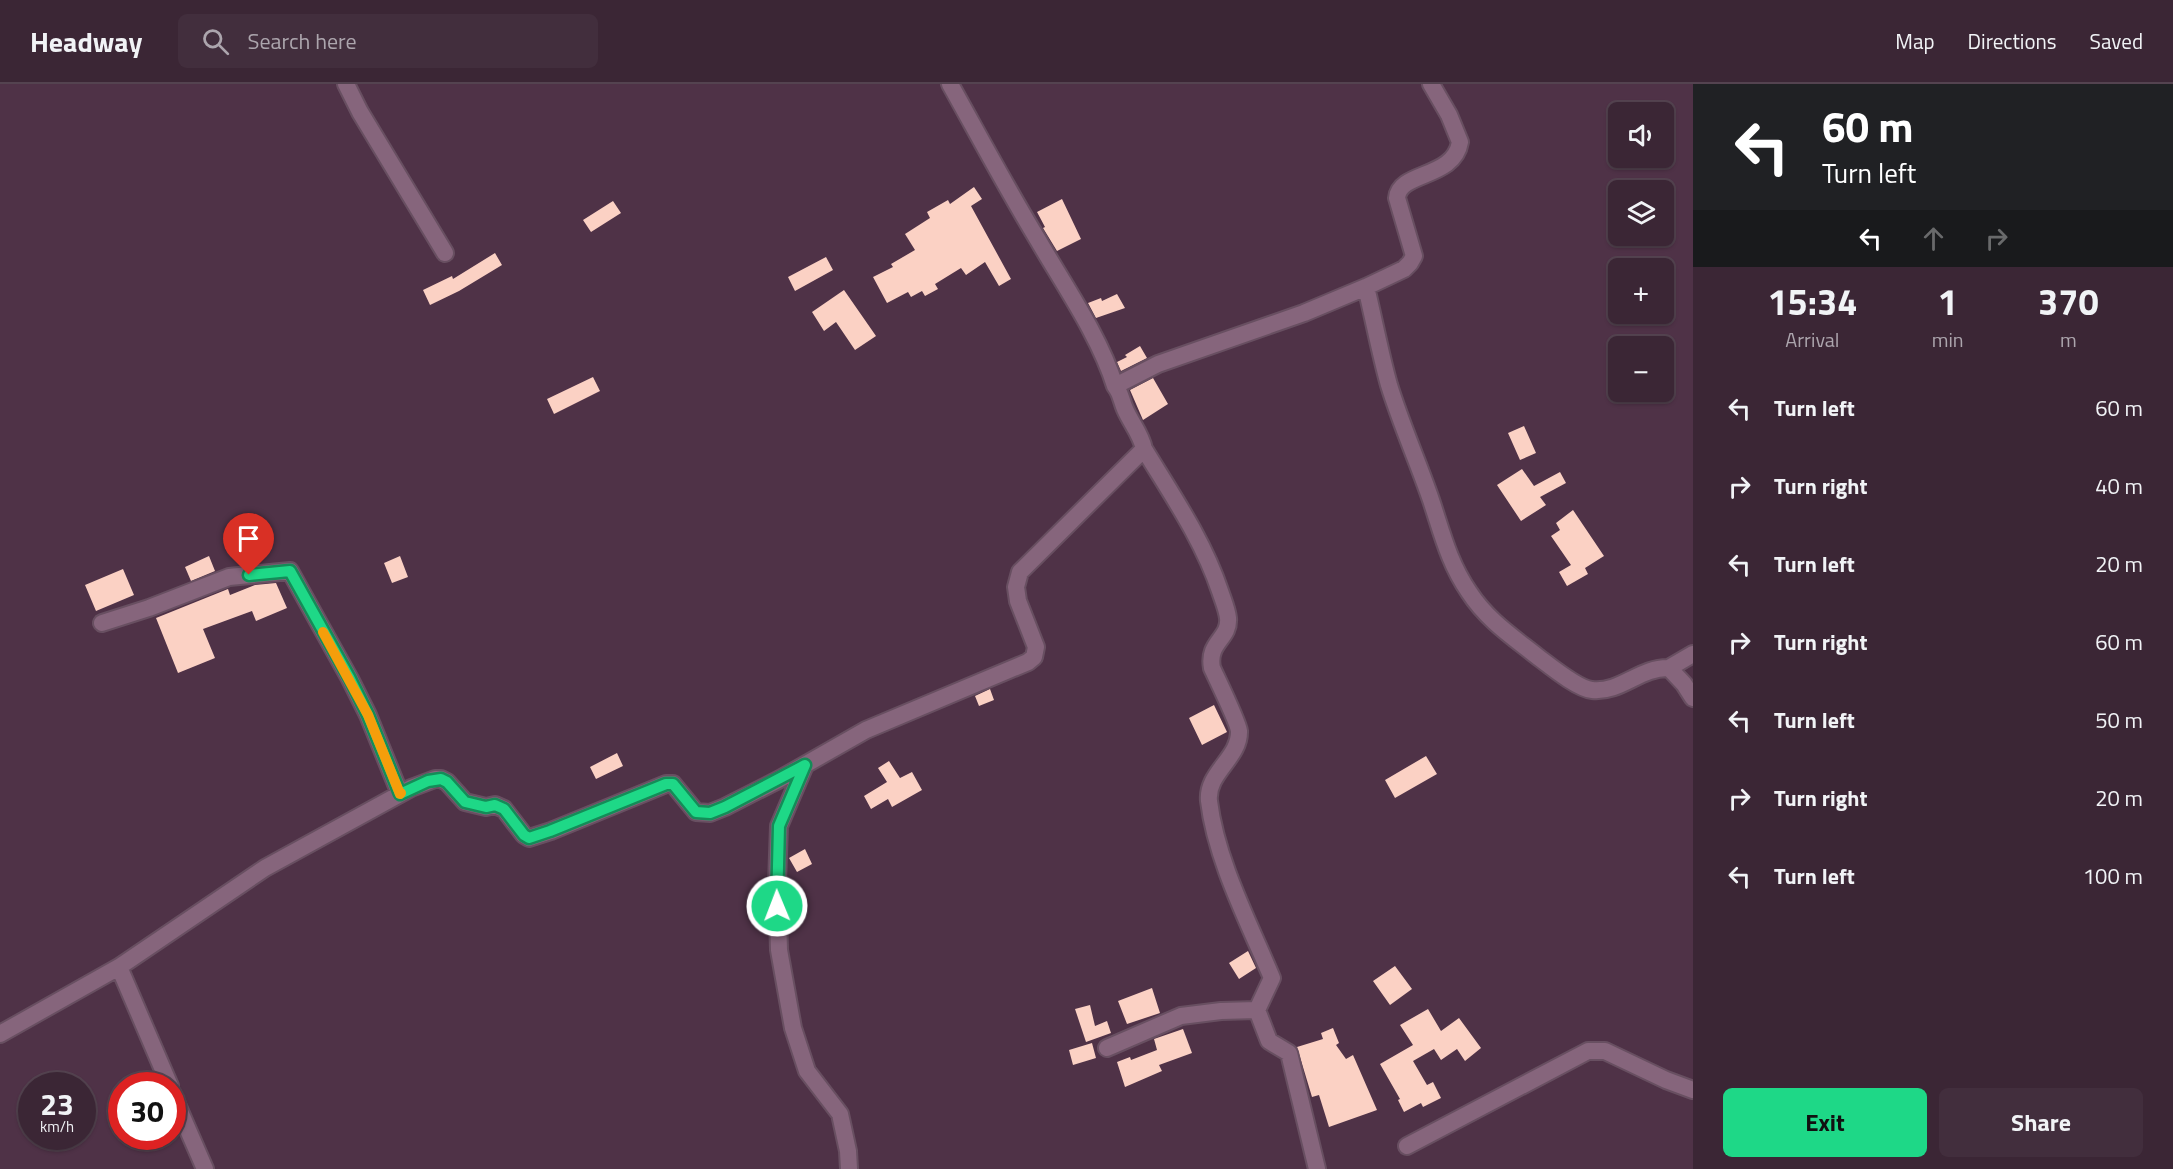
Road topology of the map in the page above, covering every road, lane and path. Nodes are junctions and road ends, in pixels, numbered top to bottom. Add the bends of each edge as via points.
1 (346, 84) edge
2 (950, 84) edge
3 (1431, 84) edge
4 (445, 253) dead end
5 (1366, 287) junction
6 (1114, 386) junction
7 (1144, 449) junction
8 (102, 622) dead end
9 (1693, 654) edge
10 (1669, 668) junction
11 (1693, 698) edge
12 (805, 765) junction
13 (400, 794) junction
14 (119, 968) junction
15 (1257, 1010) junction
16 (0, 1034) edge
17 (1107, 1048) dead end
18 (164, 1072) edge
19 (1693, 1090) edge
20 (186, 1125) edge
21 (1407, 1146) dead end
22 (205, 1169) edge
23 (849, 1169) edge
24 (1317, 1169) edge

1 - 4 street
2 - 6 street via 1074,302 1110,370
3 - 5 street via 1449,115 1459,148 1446,165 1407,183 1397,193 1414,256 1404,269
5 - 6 street via 1158,364
5 - 10 street via 1389,385 1449,559 1469,593 1492,621 1557,672 1590,690 1622,686 1643,672
6 - 7 street
7 - 12 street via 1020,572 1018,601 1036,647 1034,657 866,730
7 - 15 street via 1214,572 1228,616 1228,627 1210,657 1239,730 1236,746 1214,781 1209,798 1218,846 1272,978
8 - 13 street via 228,577 290,571 368,715
9 - 10 street
10 - 11 street
12 - 13 street via 710,813 696,812 673,784 666,784 529,838 504,809 465,802 441,779
12 - 23 street via 779,826 779,950 793,1028 807,1071 840,1114
13 - 14 street via 264,868
14 - 16 street
14 - 18 street
15 - 17 street via 1181,1016
15 - 24 street via 1269,1041 1289,1053
19 - 21 street via 1605,1051 1588,1051
20 - 22 street

